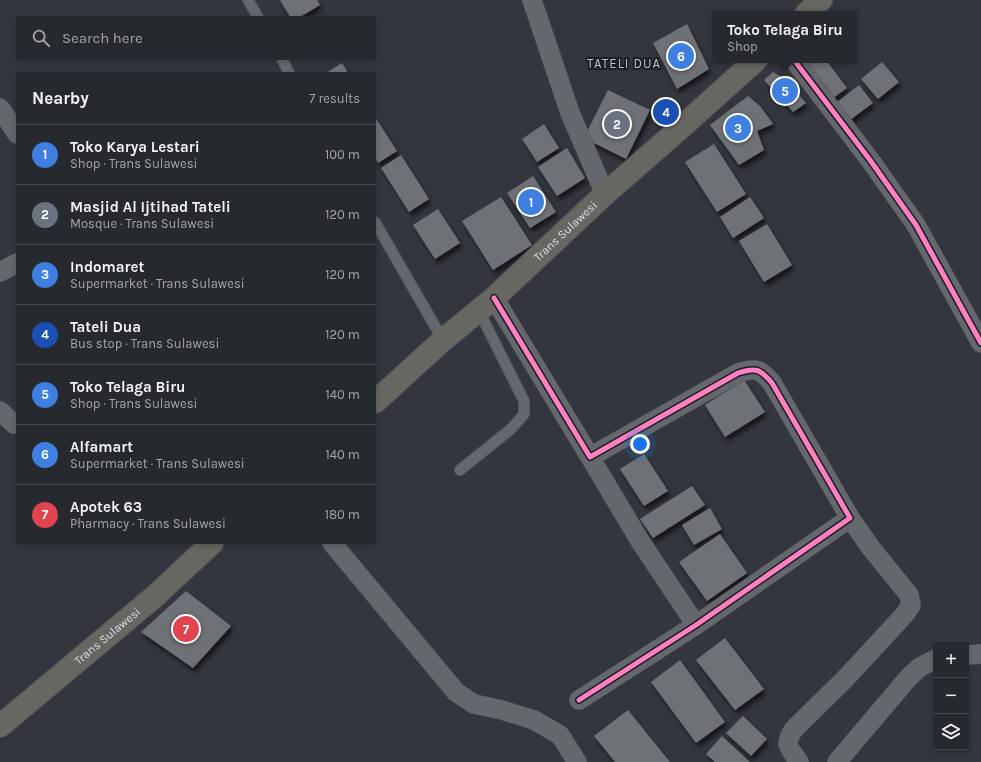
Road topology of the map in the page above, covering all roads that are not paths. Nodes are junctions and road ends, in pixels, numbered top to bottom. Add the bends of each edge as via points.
1 (248, 0) edge
2 (532, 0) edge
3 (820, 0) edge
4 (809, 11) edge
5 (257, 16) edge
6 (282, 60) edge
7 (753, 63) edge
8 (796, 63) edge
9 (288, 72) edge
10 (0, 108) edge
11 (16, 132) edge
12 (605, 194) junction
13 (376, 224) edge
14 (16, 264) edge
15 (0, 272) edge
16 (486, 305) junction
17 (444, 340) junction
18 (981, 343) edge
19 (376, 401) edge
20 (0, 411) edge
21 (14, 424) dead end
22 (590, 457) junction
23 (460, 470) dead end
24 (850, 518) junction
25 (211, 544) edge
26 (333, 544) edge
27 (696, 625) junction
28 (981, 654) edge
29 (969, 655) edge
30 (933, 659) edge
31 (579, 700) dead end
32 (0, 726) edge
33 (577, 762) edge
34 (800, 762) edge
35 (837, 762) edge

1 - 5 lane
2 - 12 street via 570,113
3 - 4 highway
6 - 9 lane
7 - 12 highway, Trans Sulawesi
8 - 18 street via 916,225
10 - 11 street
12 - 16 highway, Trans Sulawesi
13 - 17 lane
14 - 15 street
16 - 17 highway, Trans Sulawesi
16 - 22 street
16 - 23 lane via 524,401 524,414 511,429
17 - 19 highway, Trans Sulawesi
20 - 21 street
22 - 24 street via 738,373 758,370 772,383
22 - 27 street via 640,541
24 - 27 street
24 - 34 street via 909,595 911,605 788,738 788,744
25 - 32 highway, Trans Sulawesi via 154,597
26 - 33 street via 456,692 474,704 534,720 560,735
27 - 31 street
28 - 29 street
30 - 35 street via 909,677

